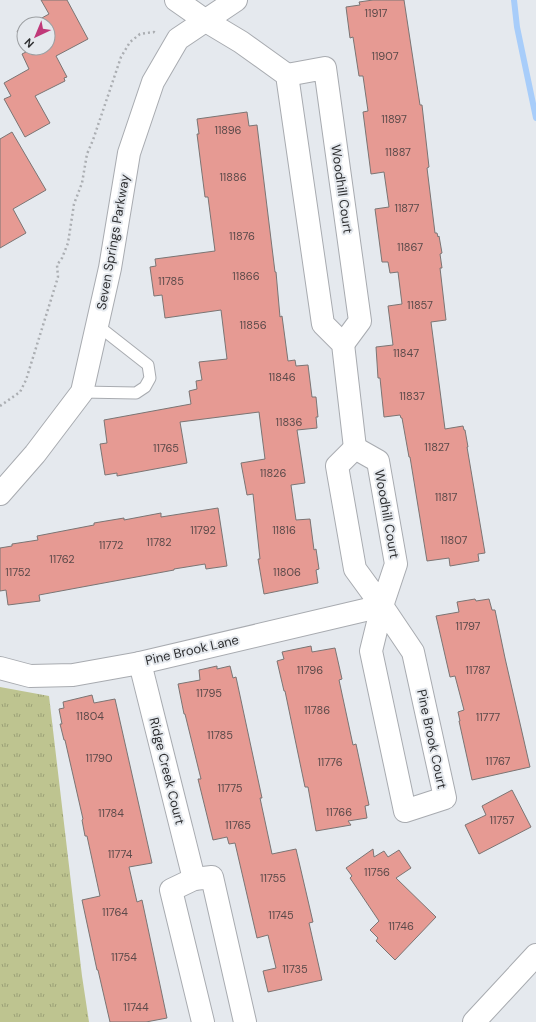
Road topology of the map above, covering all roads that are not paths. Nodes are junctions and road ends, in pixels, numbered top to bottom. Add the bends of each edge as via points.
1 (176, 0) edge
2 (236, 0) edge
3 (206, 21) junction
4 (287, 75) junction
5 (97, 325) junction
6 (343, 344) junction
7 (82, 392) junction
8 (355, 448) junction
9 (0, 494) edge
10 (382, 606) junction
11 (140, 663) junction
12 (0, 668) edge
13 (194, 879) junction
14 (536, 955) edge
15 (203, 1022) edge
16 (246, 1022) edge
17 (474, 1022) edge

1 - 3 street
2 - 3 street, Seven Springs Parkway
3 - 4 street
3 - 5 street, Seven Springs Parkway via 178,39 153,82 129,153 110,268
4 - 6 street via 323,324
4 - 6 street, Woodhill Court via 325,68 360,321
5 - 7 street, Seven Springs Parkway
5 - 7 lane via 148,365 150,378 145,387 136,393
6 - 8 street
7 - 9 street, Seven Springs Parkway via 35,454
8 - 10 street, Woodhill Court via 378,461 396,564
8 - 10 street via 337,466 355,569
10 - 10 street, Pine Brook Court via 371,651 405,811 445,798 413,652
10 - 11 street, Pine Brook Lane
11 - 12 street, Pine Brook Lane via 73,675 30,676
11 - 13 street, Ridge Creek Court
13 - 15 street via 171,890
13 - 16 street via 212,876
14 - 17 street

